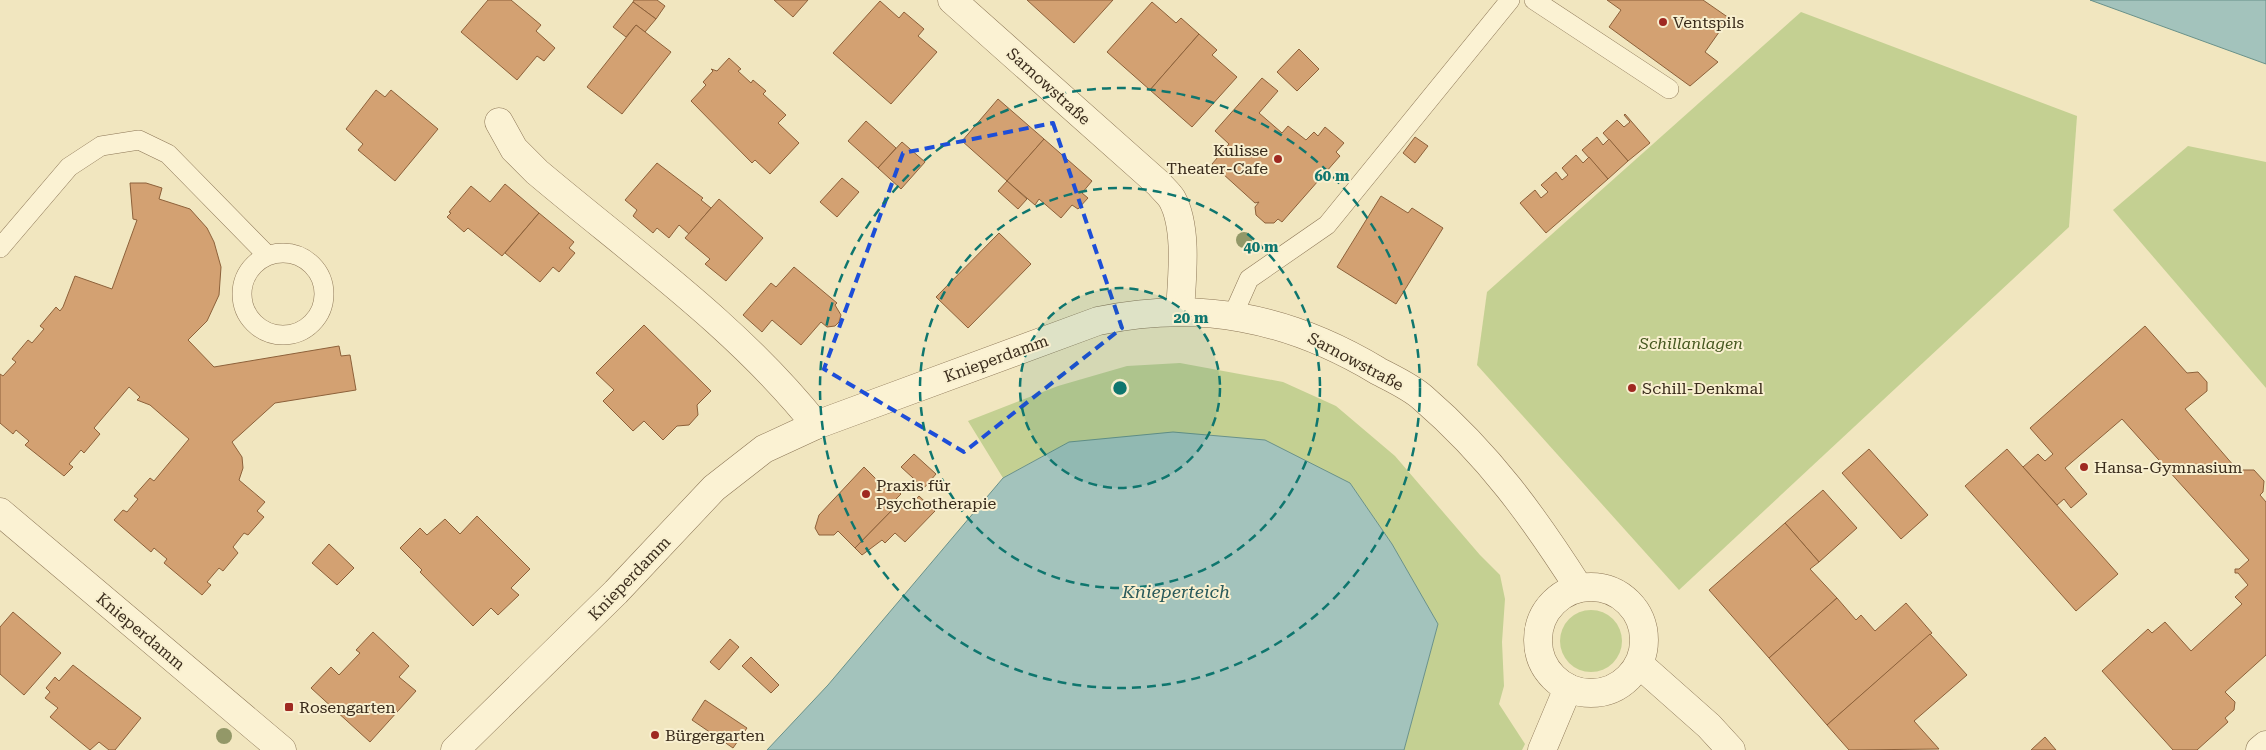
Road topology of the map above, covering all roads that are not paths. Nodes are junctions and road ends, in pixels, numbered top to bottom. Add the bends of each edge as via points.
1 (952, 0) edge
2 (1510, 0) edge
3 (1534, 0) edge
4 (1669, 88) dead end
5 (499, 122) dead end
6 (0, 248) edge
7 (268, 256) junction
8 (1180, 311) junction
9 (1233, 315) junction
10 (816, 425) junction
11 (0, 512) edge
12 (1579, 588) junction
13 (1639, 664) junction
14 (1568, 688) junction
15 (2266, 745) edge
16 (282, 750) edge
17 (456, 750) edge
18 (1542, 750) edge
19 (1730, 750) edge
20 (2260, 750) edge

1 - 8 street, Sarnowstraße via 1171,198 1177,212 1182,245
2 - 9 lane via 1327,225 1249,279
3 - 4 lane
5 - 10 street via 514,149 537,172 722,324
6 - 7 lane via 69,167 101,146 139,140 168,154
7 - 7 lane via 256,262 247,273 242,285 244,311 262,331 275,336 301,332 312,324 322,307 324,286 309,262 296,255 281,253
8 - 9 street, Sarnowstraße
8 - 10 street, Knieperdamm via 1137,313 1098,321
9 - 12 street, Sarnowstraße via 1301,333 1361,361 1422,397 1493,466
10 - 17 street, Knieperdamm via 764,449 714,488 609,599
11 - 16 street, Knieperdamm
12 - 13 street via 1596,587 1613,592 1638,614 1644,630 1644,648
12 - 14 street via 1564,594 1551,605 1538,634 1538,651 1544,666 1554,680
13 - 14 street via 1616,687 1601,693 1584,693
13 - 19 street via 1709,726
14 - 18 street
15 - 20 street

